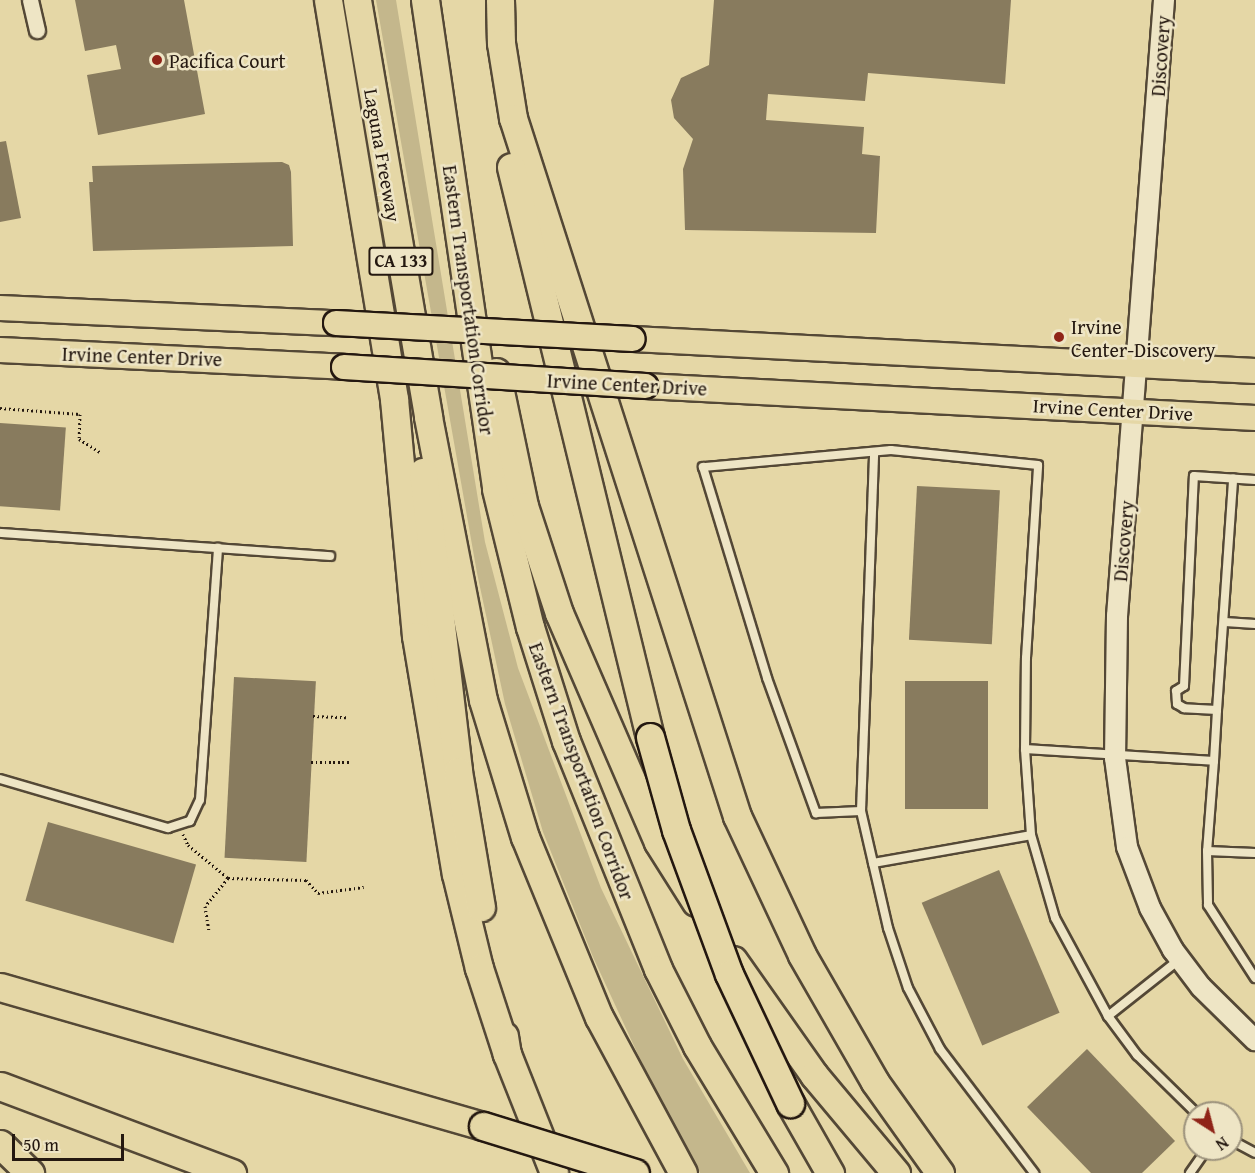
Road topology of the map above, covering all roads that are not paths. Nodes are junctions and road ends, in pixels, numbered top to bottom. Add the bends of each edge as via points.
1 (30, 0) edge
2 (328, 0) edge
3 (357, 0) edge
4 (425, 0) edge
5 (489, 0) edge
6 (500, 0) edge
7 (1164, 0) edge
8 (37, 30) dead end
9 (443, 124) junction
10 (0, 308) edge
11 (0, 350) edge
12 (1136, 363) junction
13 (1255, 371) edge
14 (1134, 410) junction
15 (428, 417) junction
16 (1255, 418) edge
17 (874, 452) junction
18 (1233, 479) junction
19 (1255, 480) edge
20 (0, 533) edge
21 (218, 548) junction
22 (330, 556) dead end
23 (1225, 622) junction
24 (1255, 624) edge
25 (1217, 710) junction
26 (1025, 749) junction
27 (1115, 758) junction
28 (1214, 761) junction
29 (0, 779) edge
30 (861, 811) junction
31 (1031, 835) junction
32 (1207, 851) junction
33 (1255, 853) edge
34 (873, 863) junction
35 (1180, 959) junction
36 (1255, 978) edge
37 (0, 987) edge
38 (1108, 1016) junction
39 (1255, 1040) edge
40 (507, 1054) junction
41 (0, 1086) edge
42 (1184, 1101) edge
43 (0, 1144) edge
44 (30, 1173) edge
45 (232, 1173) edge
46 (554, 1173) edge
47 (635, 1173) edge
48 (683, 1173) edge
49 (774, 1173) edge
50 (830, 1173) edge
51 (896, 1173) edge
52 (940, 1173) edge
53 (1034, 1173) edge

1 - 8 street
2 - 40 highway via 387,343 425,692 456,874 479,969
3 - 15 highway, Laguna Freeway / CA 133
4 - 9 highway
5 - 50 highway, bridge via 487,43 497,110 650,737 701,900 734,983 790,1103
6 - 52 highway via 501,43 513,118 737,816 801,955 875,1082
7 - 12 street, Discovery
9 - 49 highway, Eastern Transportation Corridor via 496,489 530,627 566,741 654,959 697,1046
9 - 51 highway via 524,506 592,693 658,842 755,995 814,1075
10 - 12 main road, Irvine Center Drive, bridge
11 - 14 main road, Irvine Center Drive, bridge
12 - 13 main road, Irvine Center Drive
12 - 14 street, Discovery
14 - 16 main road, Irvine Center Drive
14 - 27 street, Discovery via 1117,616
15 - 40 highway via 423,478 430,554 458,771
15 - 48 highway via 483,700 525,837 599,1017
17 - 26 lane via 1038,465 1026,657
17 - 30 lane
17 - 30 lane via 703,467 766,678 816,813
18 - 19 lane
18 - 23 lane
18 - 25 lane via 1194,476 1184,686 1176,691 1176,704 1184,708
20 - 21 lane
21 - 22 lane
21 - 29 lane via 200,801 190,821 168,828
23 - 24 lane
23 - 25 lane
25 - 28 lane
26 - 27 lane
26 - 31 lane
27 - 28 lane
27 - 35 street, Discovery via 1127,847 1150,908
28 - 32 lane
30 - 34 lane
31 - 34 lane
31 - 38 lane via 1055,918
32 - 33 lane
32 - 36 lane via 1208,905
34 - 53 lane via 908,988 929,1029
35 - 38 lane
35 - 39 street, Discovery via 1230,1018
37 - 47 highway, bridge via 462,1119
38 - 42 lane via 1137,1055
40 - 46 highway
41 - 45 highway
43 - 44 highway

